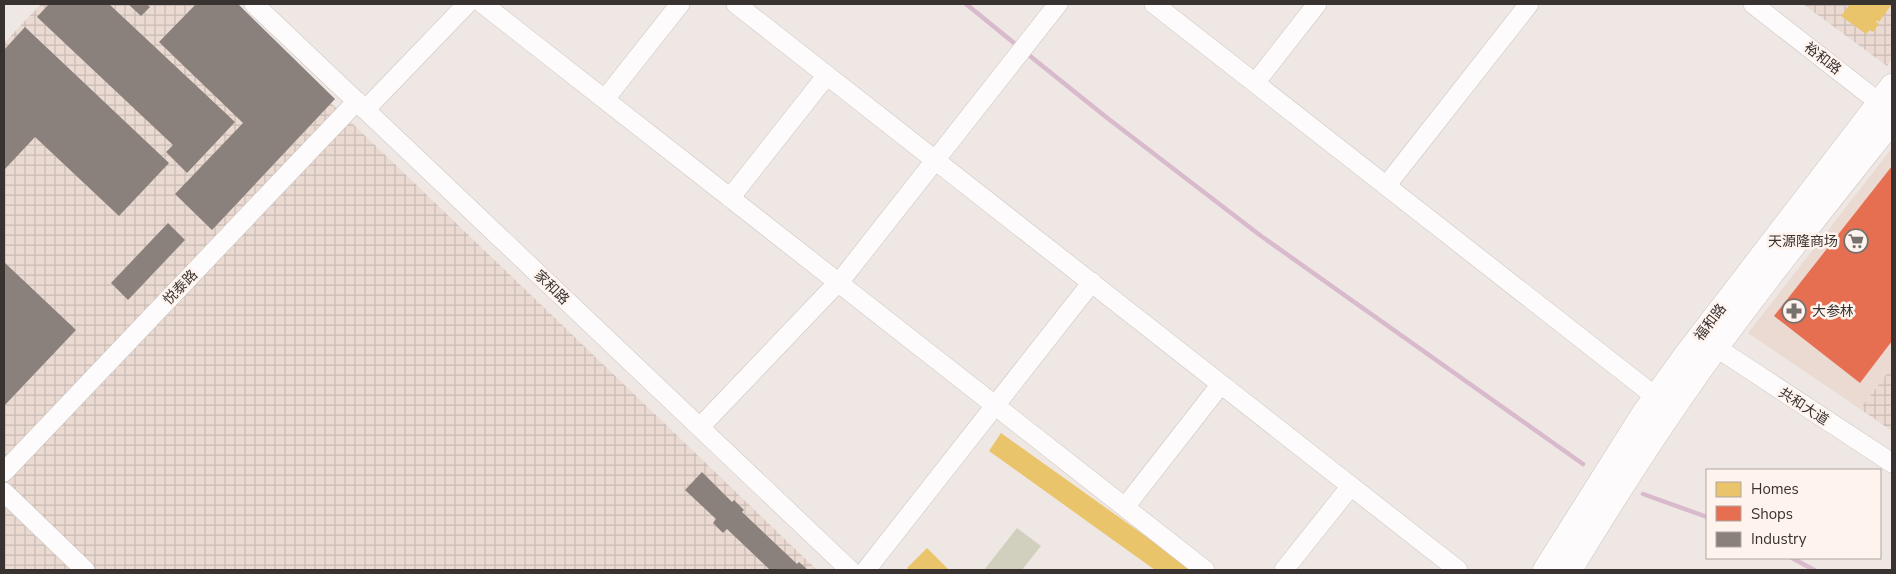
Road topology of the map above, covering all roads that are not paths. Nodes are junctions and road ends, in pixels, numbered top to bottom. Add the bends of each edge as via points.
1 (254, 4) edge
2 (467, 4) edge
3 (483, 4) edge
4 (680, 4) edge
5 (736, 4) edge
6 (1058, 4) edge
7 (1154, 4) edge
8 (1317, 4) edge
9 (1529, 4) edge
10 (1753, 4) edge
11 (827, 75) junction
12 (1255, 83) junction
13 (605, 99) junction
14 (361, 106) junction
15 (1889, 106) edge
16 (935, 160) junction
17 (1386, 186) junction
18 (730, 198) junction
19 (838, 282) junction
20 (1092, 282) junction
21 (1717, 348) junction
22 (1221, 384) junction
23 (1656, 397) junction
24 (995, 405) junction
25 (700, 427) junction
26 (1892, 463) edge
27 (4, 472) edge
28 (1351, 486) junction
29 (4, 492) edge
30 (1125, 507) junction
31 (85, 570) edge
32 (850, 570) edge
33 (866, 570) edge
34 (1205, 570) edge
35 (1284, 570) edge
36 (1458, 570) edge
37 (1545, 570) edge
38 (1570, 570) edge

1 - 14 street, 家和路
2 - 14 street, 悦泰路
3 - 13 street
4 - 13 street
5 - 11 street
6 - 16 street
7 - 12 street
8 - 12 street
9 - 17 street
10 - 15 street, 裕和路
11 - 16 street
11 - 18 street
12 - 17 street
13 - 18 street
14 - 25 street, 家和路
14 - 27 street, 悦泰路
15 - 21 main road, 福和路 via 1804,233
15 - 23 main road, 福和路 via 1691,348
16 - 19 street
16 - 20 street
17 - 23 street
18 - 19 street
19 - 24 street
19 - 25 street
20 - 22 street
20 - 24 street
21 - 26 street, 共和大道
21 - 38 main road, 福和路 via 1662,425
22 - 28 street
22 - 30 street
23 - 37 main road, 福和路
24 - 30 street
24 - 33 street
25 - 32 street, 家和路
28 - 35 street
28 - 36 street
29 - 31 street
30 - 34 street

